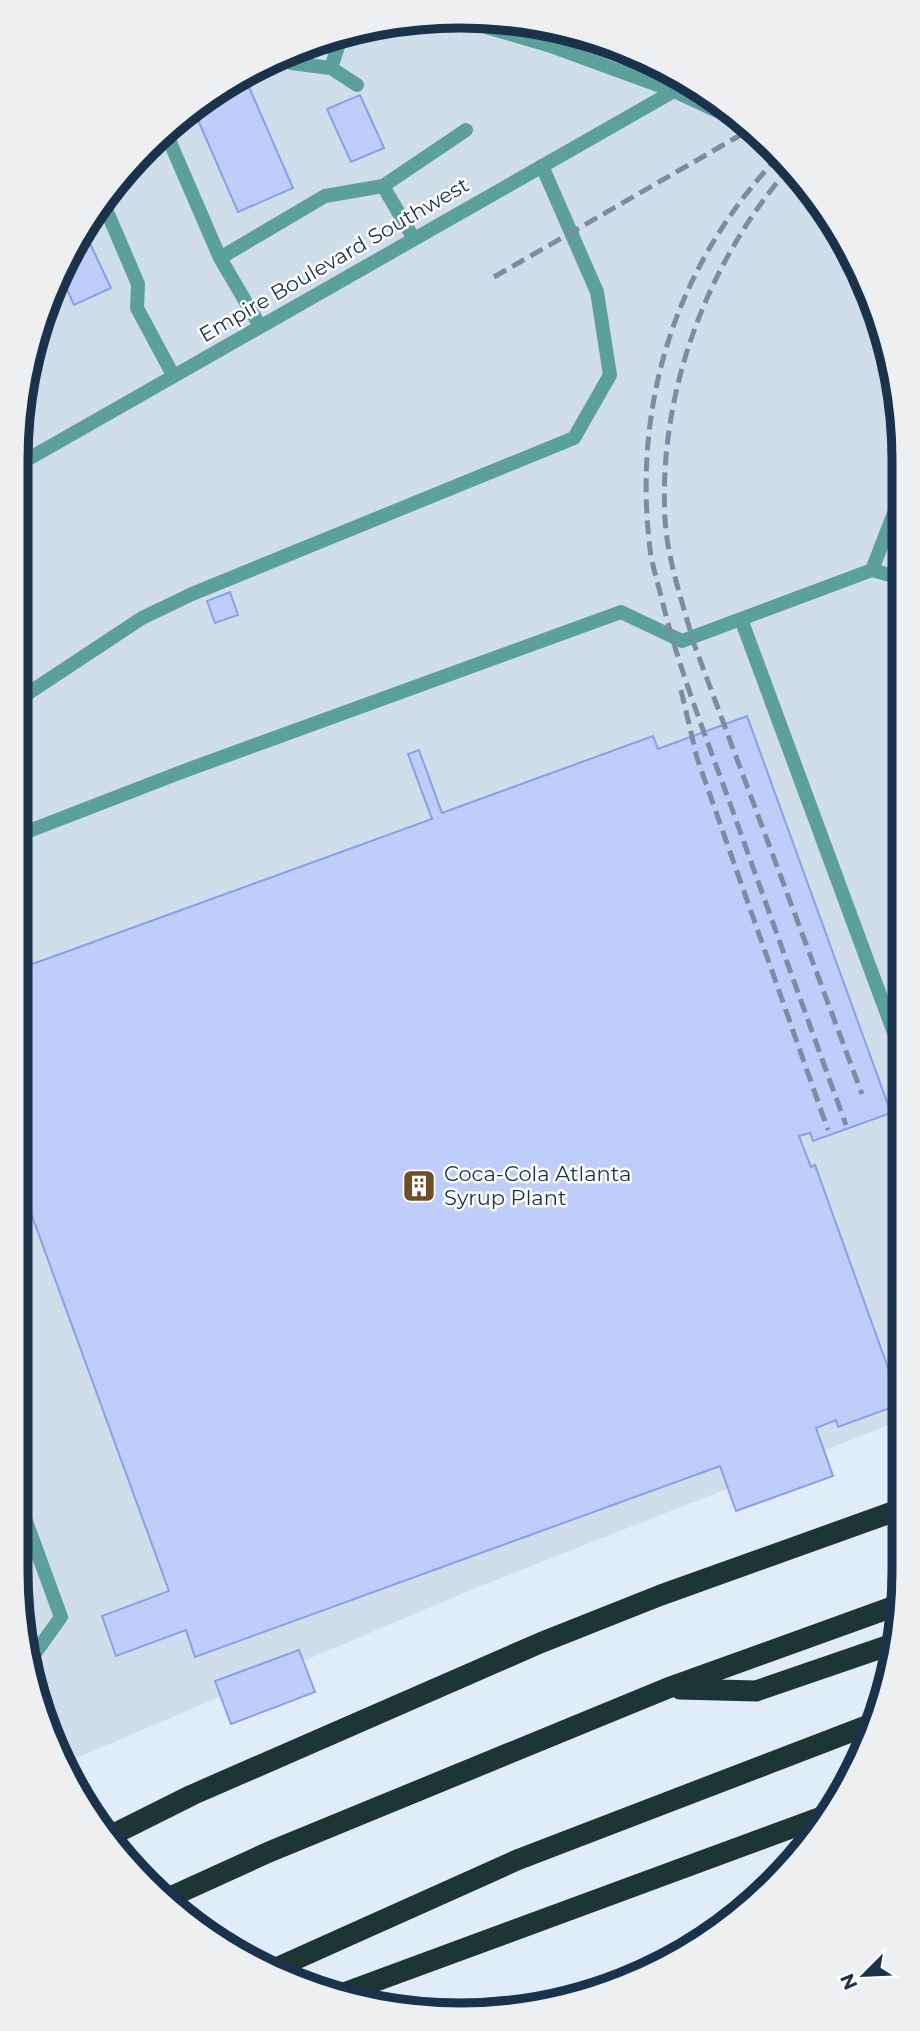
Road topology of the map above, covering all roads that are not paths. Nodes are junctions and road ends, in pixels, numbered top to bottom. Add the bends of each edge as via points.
1 (490, 29) edge
2 (338, 46) edge
3 (291, 63) dead end
4 (331, 68) junction
5 (357, 85) dead end
6 (674, 91) junction
7 (709, 107) edge
8 (466, 130) dead end
9 (169, 141) edge
10 (542, 166) junction
11 (383, 186) junction
12 (107, 211) edge
13 (414, 239) junction
14 (220, 258) junction
15 (260, 326) junction
16 (173, 375) junction
17 (28, 459) edge
18 (892, 524) edge
19 (872, 570) junction
20 (892, 576) edge
21 (741, 619) junction
22 (28, 693) edge
23 (28, 831) edge
24 (892, 1030) edge
25 (892, 1512) edge
26 (28, 1527) edge
27 (890, 1608) edge
28 (885, 1647) edge
29 (35, 1650) edge
30 (668, 1688) junction
31 (862, 1728) edge
32 (814, 1819) edge
33 (116, 1833) edge
34 (174, 1895) edge
35 (284, 1965) edge
36 (353, 1989) edge

1 - 6 street
2 - 4 street
3 - 4 street
4 - 5 street
6 - 7 street
6 - 10 street, Empire Boulevard Southwest
8 - 11 street
9 - 14 street
10 - 13 street, Empire Boulevard Southwest
10 - 22 street via 597,292 610,376 574,438 192,594 142,618
11 - 13 street
11 - 14 street via 325,196
12 - 16 street via 138,284 137,308
13 - 15 street, Empire Boulevard Southwest
14 - 15 street
15 - 16 street, Empire Boulevard Southwest
16 - 17 street, Empire Boulevard Southwest
18 - 19 street
19 - 20 street
19 - 21 street
21 - 23 street via 682,641 621,612
21 - 24 street
25 - 33 highway via 540,1643 192,1795
26 - 29 street via 61,1617
27 - 30 highway
28 - 30 highway via 756,1691
30 - 34 highway
31 - 35 highway via 517,1860
32 - 36 highway

